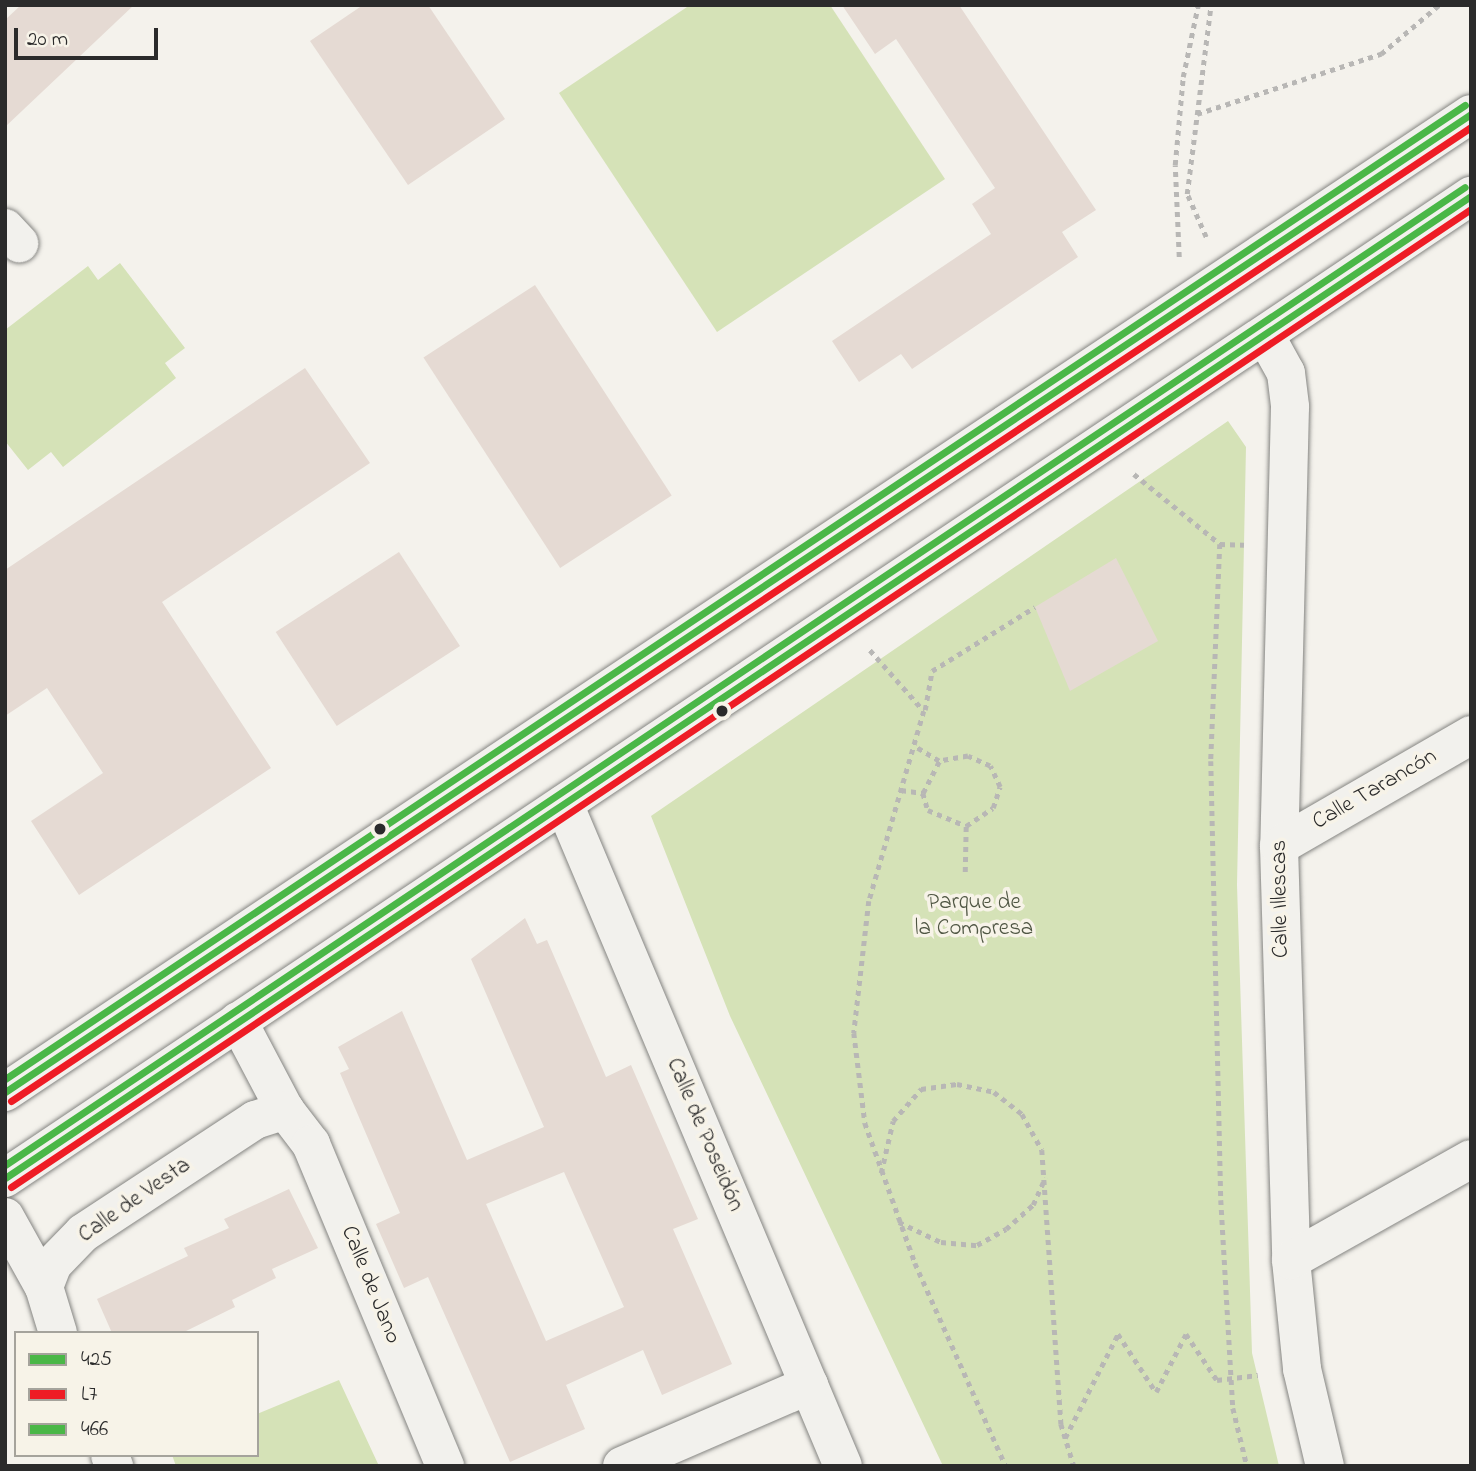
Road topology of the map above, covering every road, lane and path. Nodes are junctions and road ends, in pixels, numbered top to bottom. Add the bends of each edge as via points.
1 (1198, 5) edge
2 (1211, 5) edge
3 (1438, 5) edge
4 (1196, 114) junction
5 (1471, 114) edge
6 (1471, 197) edge
7 (1211, 288) junction
8 (1265, 335) junction
9 (1099, 446) junction
10 (1220, 544) junction
11 (1287, 545) junction
12 (1035, 607) dead end
13 (841, 618) junction
14 (925, 711) junction
15 (1471, 735) edge
16 (914, 746) junction
17 (939, 761) junction
18 (901, 790) junction
19 (923, 793) junction
20 (564, 804) junction
21 (966, 826) junction
22 (1279, 846) junction
23 (965, 872) dead end
24 (239, 1021) junction
25 (5, 1092) edge
26 (285, 1110) junction
27 (1471, 1159) edge
28 (881, 1177) junction
29 (5, 1178) edge
30 (1045, 1178) junction
31 (5, 1217) edge
32 (899, 1222) junction
33 (1291, 1260) junction
34 (44, 1287) junction
35 (57, 1331) edge
36 (1302, 1369) junction
37 (1232, 1378) junction
38 (809, 1385) junction
39 (1065, 1438) junction
40 (445, 1466) edge
41 (622, 1466) edge
42 (844, 1466) edge
43 (1006, 1466) edge
44 (1074, 1466) edge
45 (1247, 1466) edge
46 (1325, 1466) edge

1 - 7 path via 1183,77 1175,165 1177,254
2 - 4 path
3 - 4 path via 1381,54
4 - 7 path via 1187,194
5 - 7 street
6 - 8 street
7 - 25 street
8 - 9 street
8 - 11 street, Calle Illescas via 1286,373 1290,407
9 - 10 path
9 - 13 street
10 - 11 path
10 - 37 path via 1211,761 1221,1200
11 - 22 street, Calle Illescas
12 - 14 path via 932,671
13 - 14 path
13 - 20 street
14 - 16 path
15 - 22 street, Calle Tarancón
16 - 17 path
16 - 18 path
17 - 19 path
17 - 21 path via 968,756 990,766 1000,787 993,808
18 - 19 path
18 - 28 path via 869,901 854,1033 865,1123
19 - 21 path via 928,810
20 - 24 street
20 - 38 street, Calle de Poseidón
21 - 23 path
22 - 33 street, Calle Illescas
24 - 26 street, Calle de Jano
24 - 29 street
26 - 34 street, Calle de Vesta via 255,1120 83,1233 54,1264
26 - 40 street, Calle de Jano via 311,1144
27 - 33 street
28 - 30 path via 893,1121 921,1088 957,1084 994,1092 1022,1114 1042,1150
28 - 32 path
30 - 32 path via 1033,1205 977,1245 941,1242
30 - 39 path via 1052,1331
31 - 34 street
32 - 43 path
33 - 36 street, Calle Illescas
34 - 35 street
36 - 37 path
36 - 46 street, Calle Illescas
37 - 39 path via 1217,1380 1186,1334 1157,1392 1118,1334
37 - 45 path via 1233,1408
38 - 41 street
38 - 42 street, Calle de Poseidón
39 - 44 path

